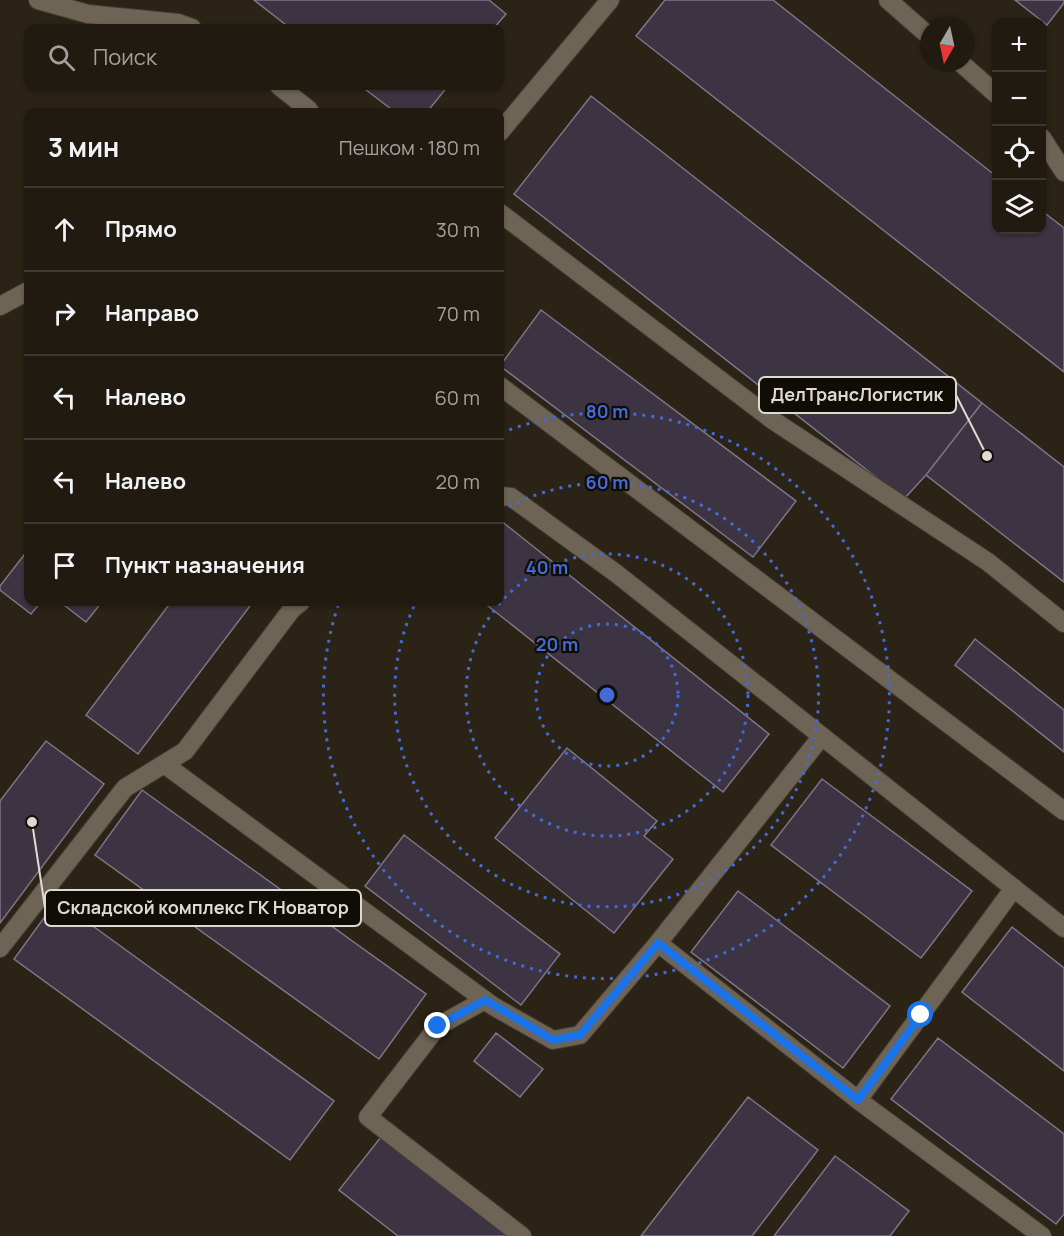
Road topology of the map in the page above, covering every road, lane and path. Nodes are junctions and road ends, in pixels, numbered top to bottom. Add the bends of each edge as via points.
1 (38, 0) edge
2 (610, 0) edge
3 (888, 0) edge
4 (181, 24) edge
5 (920, 28) edge
6 (971, 72) edge
7 (284, 90) edge
8 (992, 90) edge
9 (307, 108) edge
10 (504, 127) edge
11 (1046, 145) edge
12 (1064, 172) edge
13 (504, 216) edge
14 (24, 293) edge
15 (0, 306) edge
16 (504, 389) edge
17 (504, 496) edge
18 (296, 606) edge
19 (1064, 623) edge
20 (822, 736) junction
21 (164, 764) junction
22 (1064, 811) edge
23 (1014, 888) junction
24 (1064, 927) edge
25 (658, 943) junction
26 (0, 948) edge
27 (485, 1000) junction
28 (858, 1100) junction
29 (522, 1236) edge
30 (1042, 1236) edge

1 - 4 lane via 88,14
2 - 10 lane
3 - 5 lane
6 - 8 lane
7 - 9 lane
11 - 12 lane
13 - 19 lane via 774,421 988,562
14 - 15 lane
16 - 22 lane
17 - 20 lane via 511,497 617,574
18 - 21 lane via 185,751
20 - 23 lane
20 - 25 lane
21 - 26 lane via 125,788
21 - 27 lane
23 - 24 lane
23 - 28 lane
25 - 27 lane via 580,1035 553,1040
25 - 28 lane
27 - 29 lane via 438,1026 368,1117
28 - 30 lane

